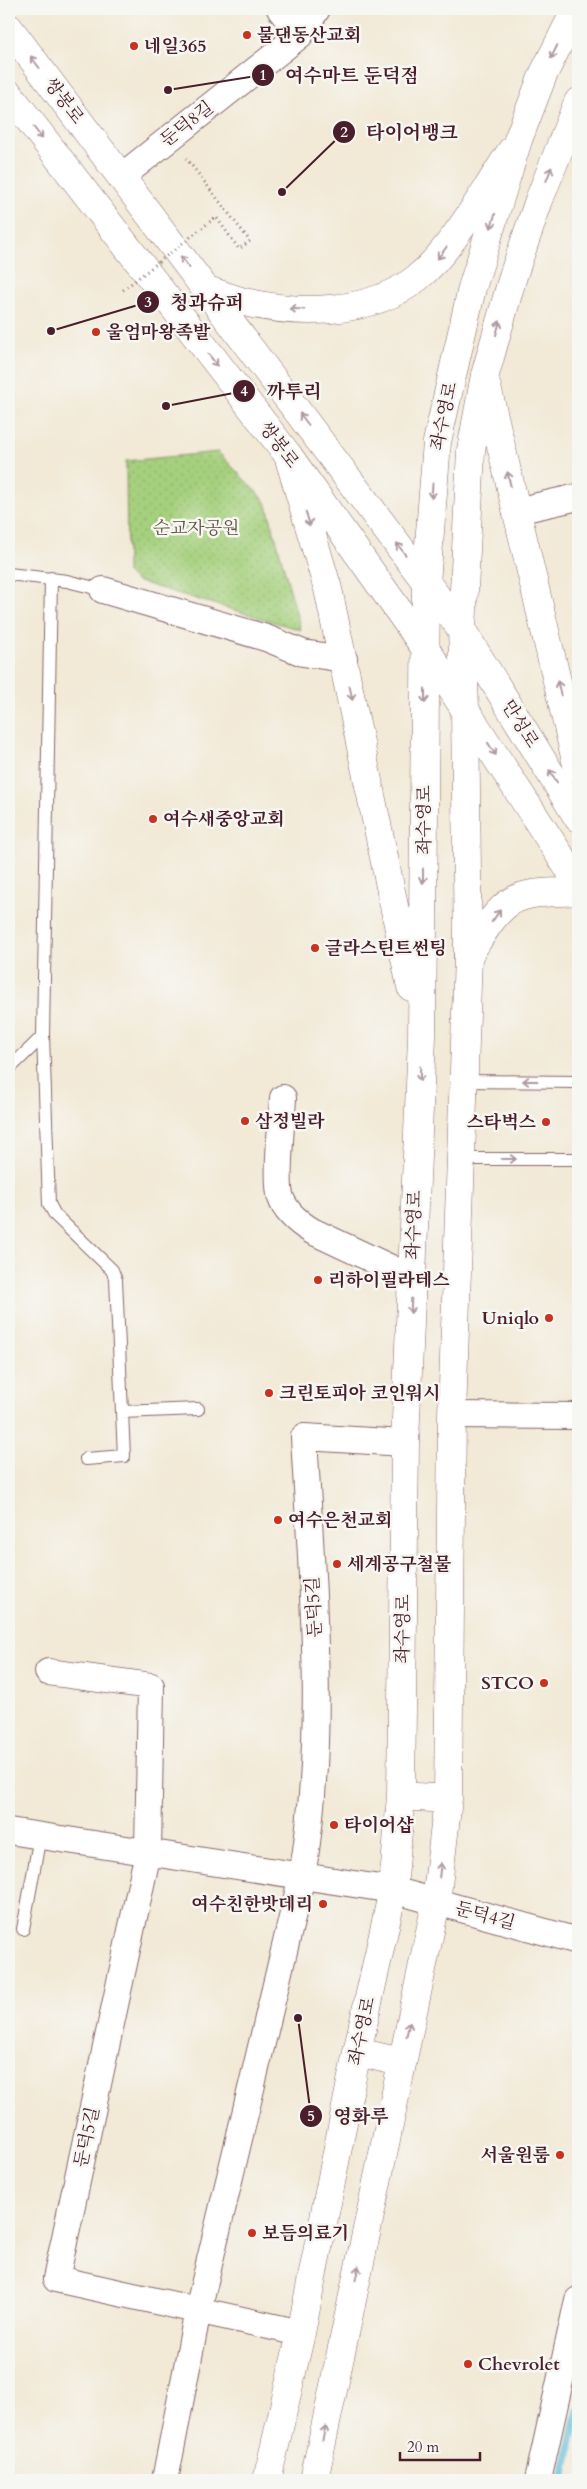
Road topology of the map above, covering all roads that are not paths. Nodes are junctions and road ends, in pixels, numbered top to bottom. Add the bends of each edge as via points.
1 (280, 9) edge
2 (317, 9) edge
3 (576, 9) edge
4 (9, 28) edge
5 (300, 35) junction
6 (9, 94) edge
7 (578, 102) edge
8 (518, 140) junction
9 (121, 177) junction
10 (139, 201) junction
11 (110, 226) junction
12 (205, 289) junction
13 (485, 375) junction
14 (288, 455) junction
15 (578, 497) edge
16 (516, 511) junction
17 (9, 574) edge
18 (51, 578) junction
19 (426, 583) junction
20 (103, 590) joint
21 (462, 630) junction
22 (425, 648) junction
23 (344, 659) junction
24 (465, 708) junction
25 (578, 770) edge
26 (578, 818) edge
27 (578, 883) edge
28 (578, 891) edge
29 (468, 956) junction
30 (43, 1036) junction
31 (422, 1037) junction
32 (9, 1069) edge
33 (463, 1081) junction
34 (578, 1082) edge
35 (283, 1098) dead end
36 (460, 1159) junction
37 (578, 1159) edge
38 (412, 1278) junction
39 (198, 1409) dead end
40 (122, 1412) junction
41 (452, 1415) junction
42 (578, 1416) edge
43 (405, 1443) junction
44 (86, 1459) dead end
45 (48, 1672) dead end
46 (401, 1796) junction
47 (448, 1799) junction
48 (9, 1831) edge
49 (40, 1836) junction
50 (148, 1852) junction
51 (302, 1876) junction
52 (393, 1890) junction
53 (436, 1903) junction
54 (23, 1928) dead end
55 (578, 1941) edge
56 (357, 2052) junction
57 (401, 2062) junction
58 (578, 2300) edge
59 (198, 2310) junction
60 (300, 2333) junction
61 (165, 2480) edge
62 (267, 2480) edge
63 (314, 2480) edge
64 (538, 2480) edge

1 - 5 street
2 - 5 street, 둔덕8길
3 -> 8 main road, 좌수영로 via 543,75
9 -> 4 main road, 쌍봉로
5 - 9 street, 둔덕8길
6 -> 11 main road, 쌍봉로
13 -> 7 main road, 좌수영로 via 516,266
8 -> 12 main road via 436,260 417,279 392,293 364,304 300,309 247,303
8 -> 19 main road, 좌수영로 via 472,288 437,442
9 - 10 main road, 쌍봉로
10 - 11 main road
12 -> 10 main road, 쌍봉로
11 -> 14 main road, 쌍봉로
19 -> 12 main road, 쌍봉로
16 -> 13 main road
13 - 21 main road, 좌수영로 via 471,450
14 - 22 main road, 쌍봉로
14 -> 23 main road via 328,589
15 - 16 street
25 -> 16 main road
17 - 18 lane
18 - 20 lane
18 - 30 lane
19 - 21 main road, 쌍봉로
19 - 22 main road, 좌수영로
20 - 23 street via 266,638 303,653
21 - 24 main road, 좌수영로
26 -> 21 main road, 만성로
22 - 24 main road, 쌍봉로
22 -> 31 main road, 좌수영로
23 -> 31 main road
24 -> 27 main road, 만성로
24 - 29 main road, 좌수영로
29 -> 28 main road via 501,909 513,900 528,895
29 - 33 main road, 좌수영로
30 - 32 lane
30 - 40 lane via 48,1204 116,1276
31 -> 38 main road, 좌수영로
34 -> 33 lane
33 - 36 main road, 좌수영로
35 - 38 street via 278,1191 289,1212 312,1231
36 -> 37 lane
36 - 41 main road, 좌수영로
38 -> 43 main road, 좌수영로
39 - 40 lane
40 - 44 lane via 124,1456
41 - 42 street
41 - 47 main road, 좌수영로
43 - 46 main road, 좌수영로
43 - 51 street, 둔덕5길 via 304,1438 318,1680 314,1789
45 - 50 street, 둔덕5길 via 151,1686
46 - 47 main road
46 - 52 main road, 좌수영로
53 -> 47 main road, 좌수영로
48 - 49 street
49 - 50 street
49 - 54 lane
50 - 51 street
50 - 59 street, 둔덕5길 via 56,2279
51 - 52 street
51 - 59 street, 둔덕5길
52 - 53 street, 둔덕4길
52 - 56 main road, 좌수영로
53 - 55 street, 둔덕4길
57 -> 53 main road, 좌수영로
56 - 57 main road
56 - 60 main road, 좌수영로
63 -> 57 main road, 좌수영로
58 - 64 street
59 - 60 street, 둔덕5길
59 - 61 street, 둔덕5길
60 - 62 main road, 좌수영로

